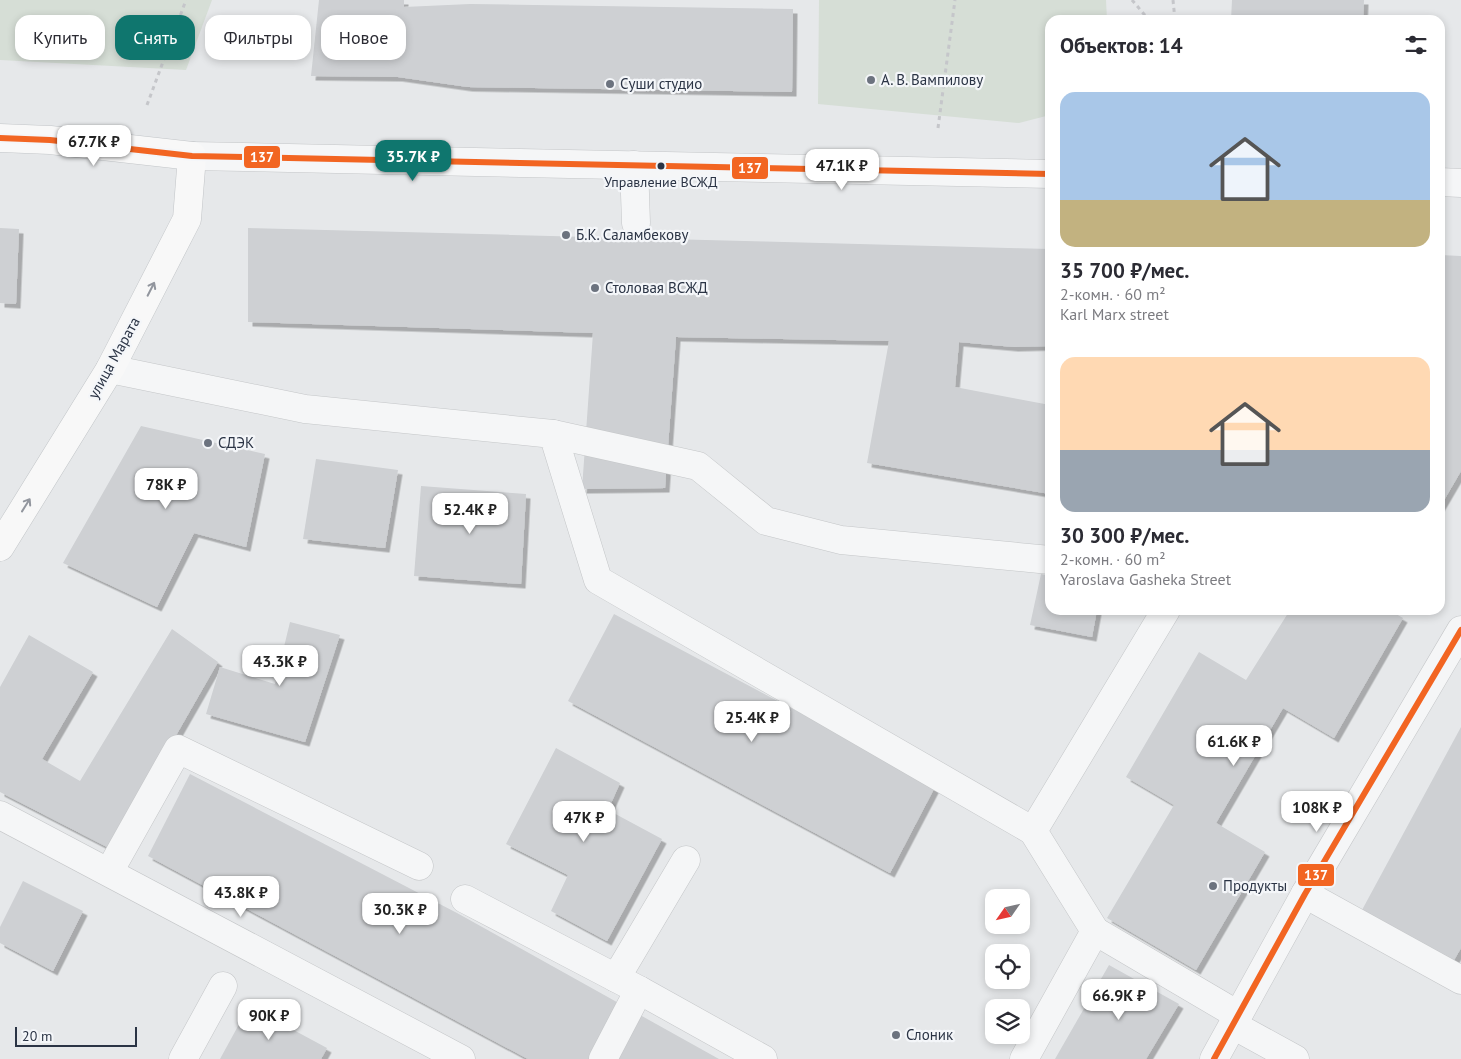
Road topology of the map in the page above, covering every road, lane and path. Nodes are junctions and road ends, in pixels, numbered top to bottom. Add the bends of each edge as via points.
1 (186, 0) edge
2 (955, 0) edge
3 (1132, 0) edge
4 (1173, 0) edge
5 (1145, 15) edge
6 (1174, 15) edge
7 (148, 105) dead end
8 (938, 128) dead end
9 (0, 138) edge
10 (192, 156) junction
11 (634, 165) junction
12 (1045, 174) edge
13 (1445, 182) edge
14 (1461, 183) edge
15 (636, 223) dead end
16 (110, 370) junction
17 (553, 434) junction
18 (0, 547) edge
19 (1045, 560) edge
20 (1163, 615) edge
21 (1461, 630) edge
22 (0, 815) edge
23 (1033, 831) junction
24 (686, 860) dead end
25 (419, 866) dead end
26 (109, 872) junction
27 (1305, 894) junction
28 (465, 900) dead end
29 (1095, 931) junction
30 (1461, 980) edge
31 (627, 984) junction
32 (223, 986) dead end
33 (1235, 1020) junction
34 (183, 1059) edge
35 (461, 1059) edge
36 (603, 1059) edge
37 (763, 1059) edge
38 (1024, 1059) edge
39 (1214, 1059) edge
40 (1295, 1059) edge

1 - 7 path
2 - 8 path
3 - 5 path
4 - 6 path
9 - 10 main road via 50,140
10 - 11 street
16 -> 10 main road, улица Марата via 187,219
11 - 12 street
11 - 15 street
13 - 14 street
16 - 17 street via 305,408
18 -> 16 main road, улица Марата
17 - 19 street via 698,466 766,521 841,540
17 - 23 street via 598,580
20 - 23 street
21 - 27 street
22 - 26 street
23 - 29 street
24 - 31 street
25 - 26 street via 178,749
26 - 35 street
27 - 30 street
27 - 33 street
28 - 31 street
29 - 33 street
29 - 38 street
31 - 36 street
31 - 37 street
32 - 34 street
33 - 39 street
33 - 40 street

